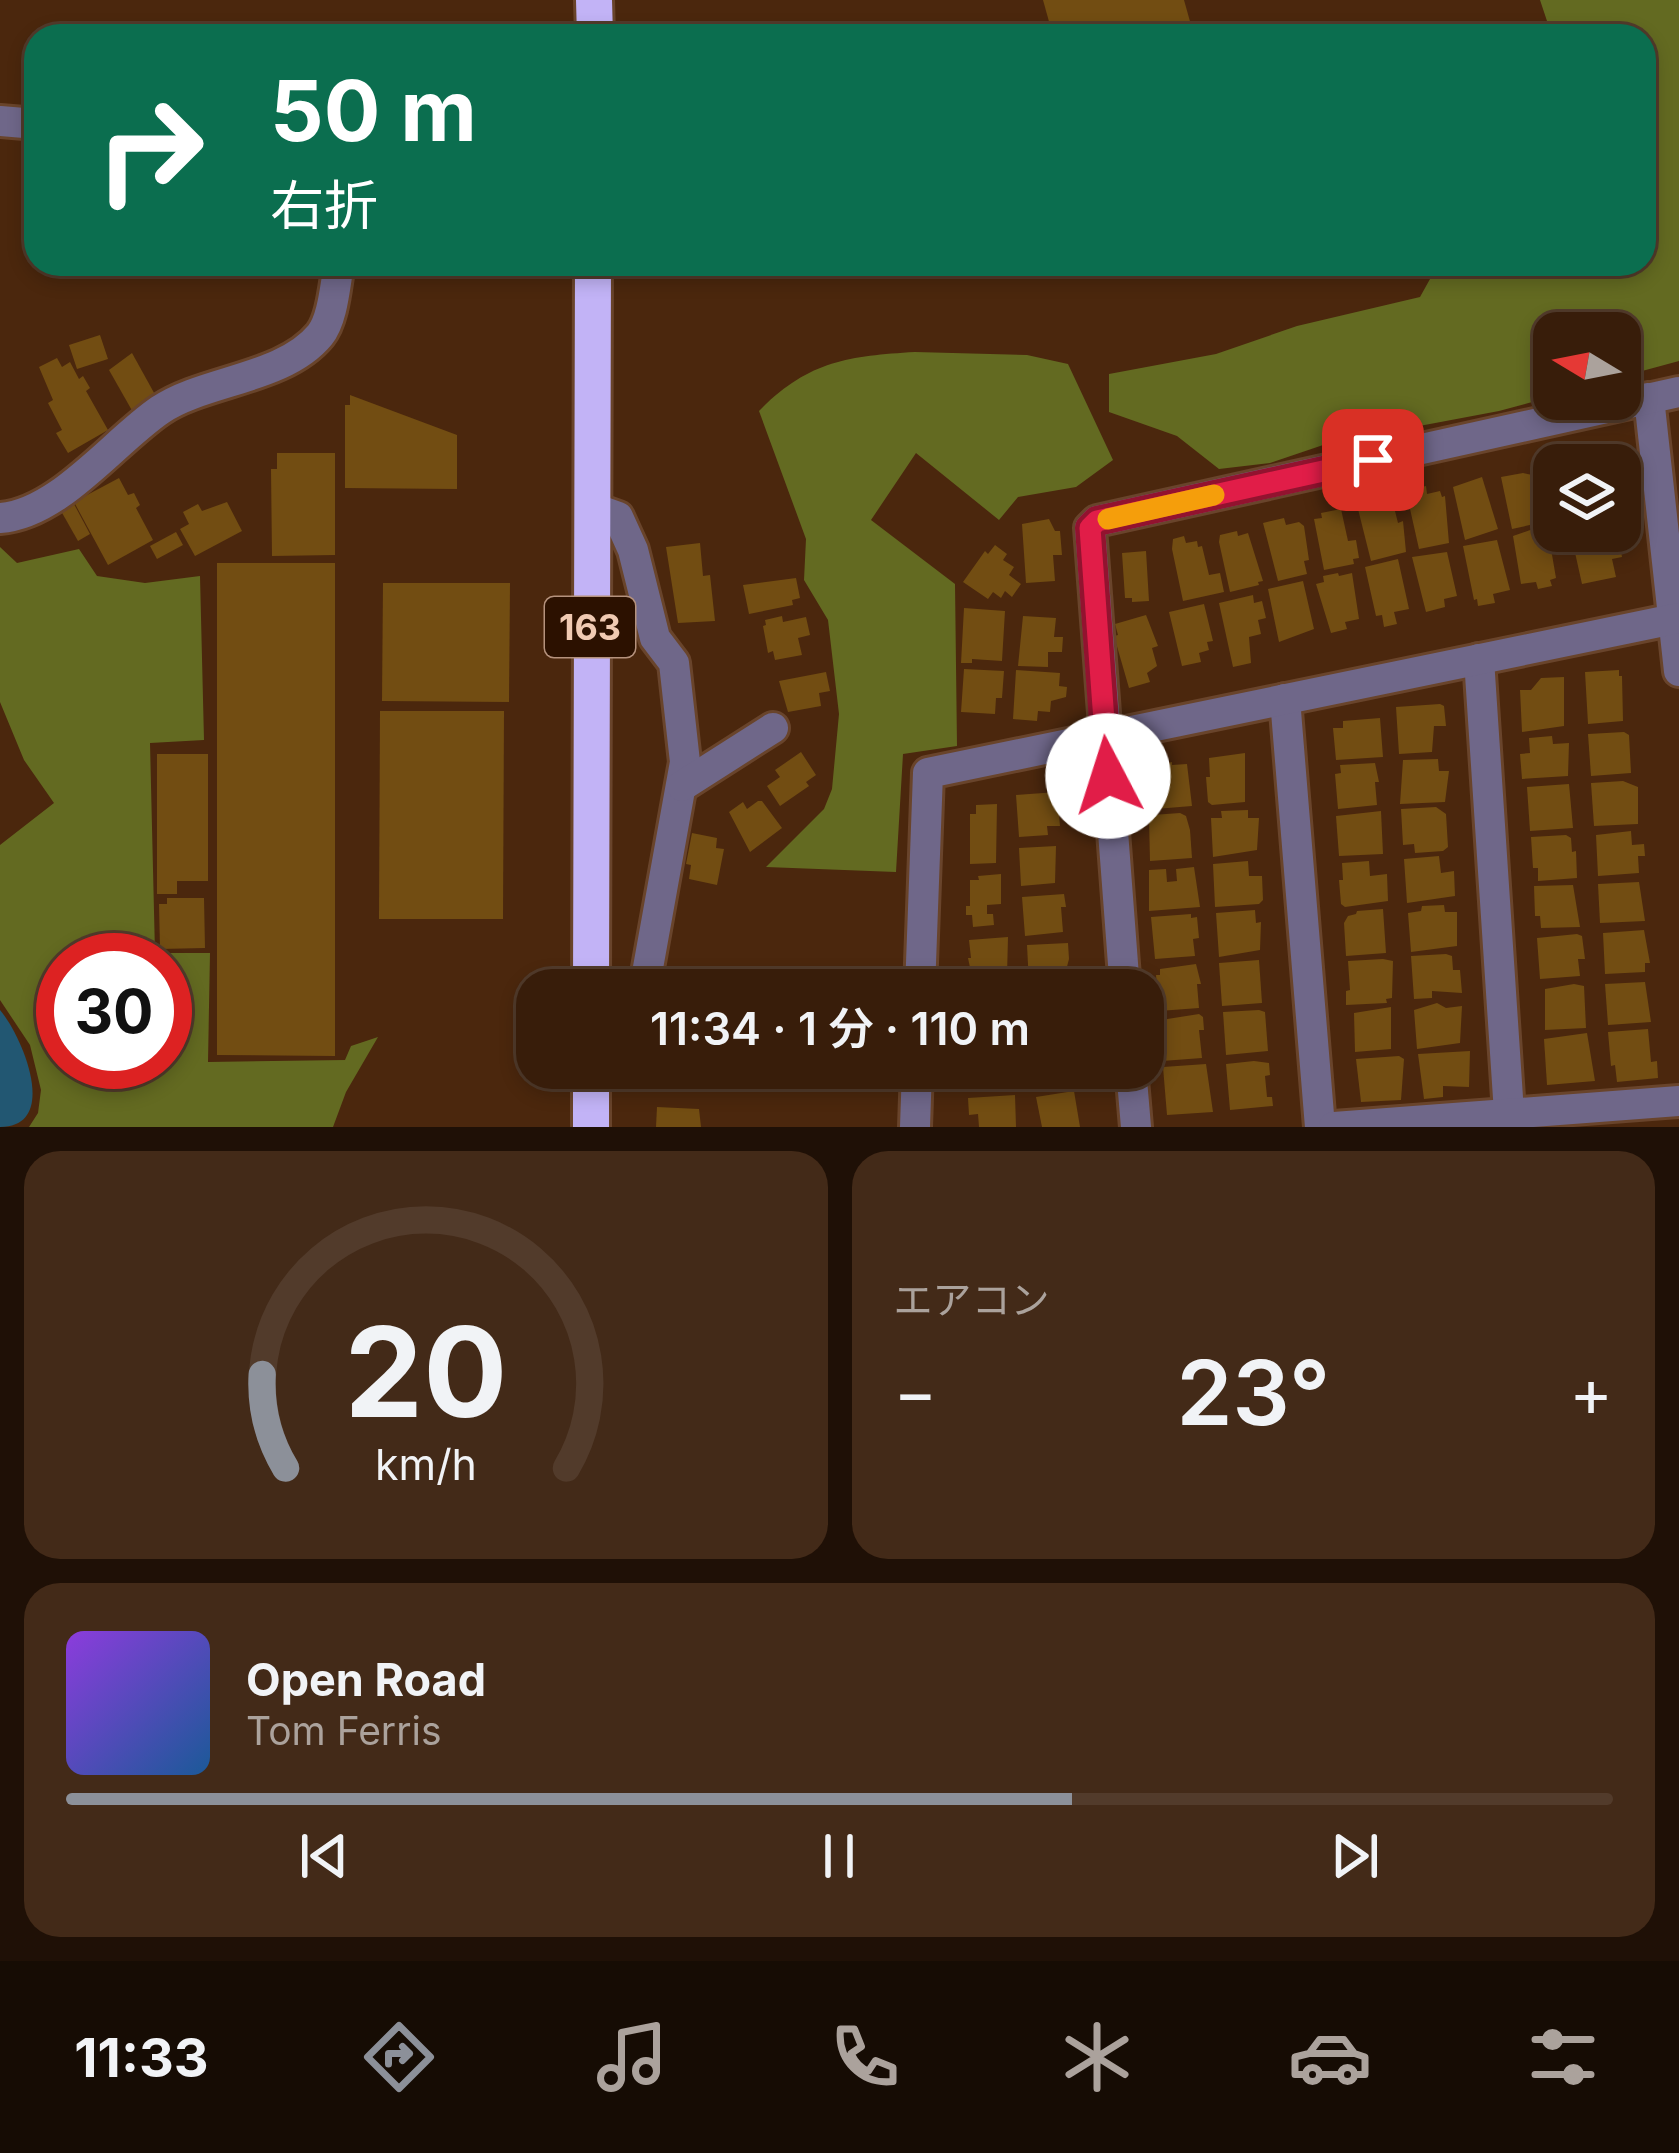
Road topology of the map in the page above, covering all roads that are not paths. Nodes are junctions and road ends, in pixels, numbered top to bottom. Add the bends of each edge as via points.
1 (336, 276) edge
2 (593, 276) edge
3 (1664, 395) edge
4 (590, 507) junction
5 (0, 518) edge
6 (1677, 618) edge
7 (1479, 659) junction
8 (1679, 671) edge
9 (1285, 699) junction
10 (773, 728) dead end
11 (1104, 734) junction
12 (682, 786) junction
13 (590, 969) edge
14 (648, 969) edge
15 (921, 969) edge
16 (1123, 969) edge
17 (591, 1089) edge
18 (916, 1089) edge
19 (1133, 1089) edge
20 (1679, 1101) edge
21 (1509, 1113) junction
22 (591, 1127) edge
23 (915, 1127) edge
24 (1136, 1127) edge
25 (1320, 1127) edge
26 (1334, 1127) edge

1 - 5 street via 323,332 305,349 164,407 52,499
2 - 4 highway, 163
3 - 6 street
3 - 11 street via 1097,521 1090,528
4 - 12 street via 618,517 655,638 674,663
4 - 13 highway, 163
6 - 7 street
6 - 8 street
7 - 9 street
7 - 21 street
9 - 11 street
9 - 25 street
10 - 12 street
11 - 15 street via 928,773
11 - 16 street
12 - 14 street
17 - 22 highway
18 - 23 street
19 - 24 street
20 - 21 street
21 - 26 street

